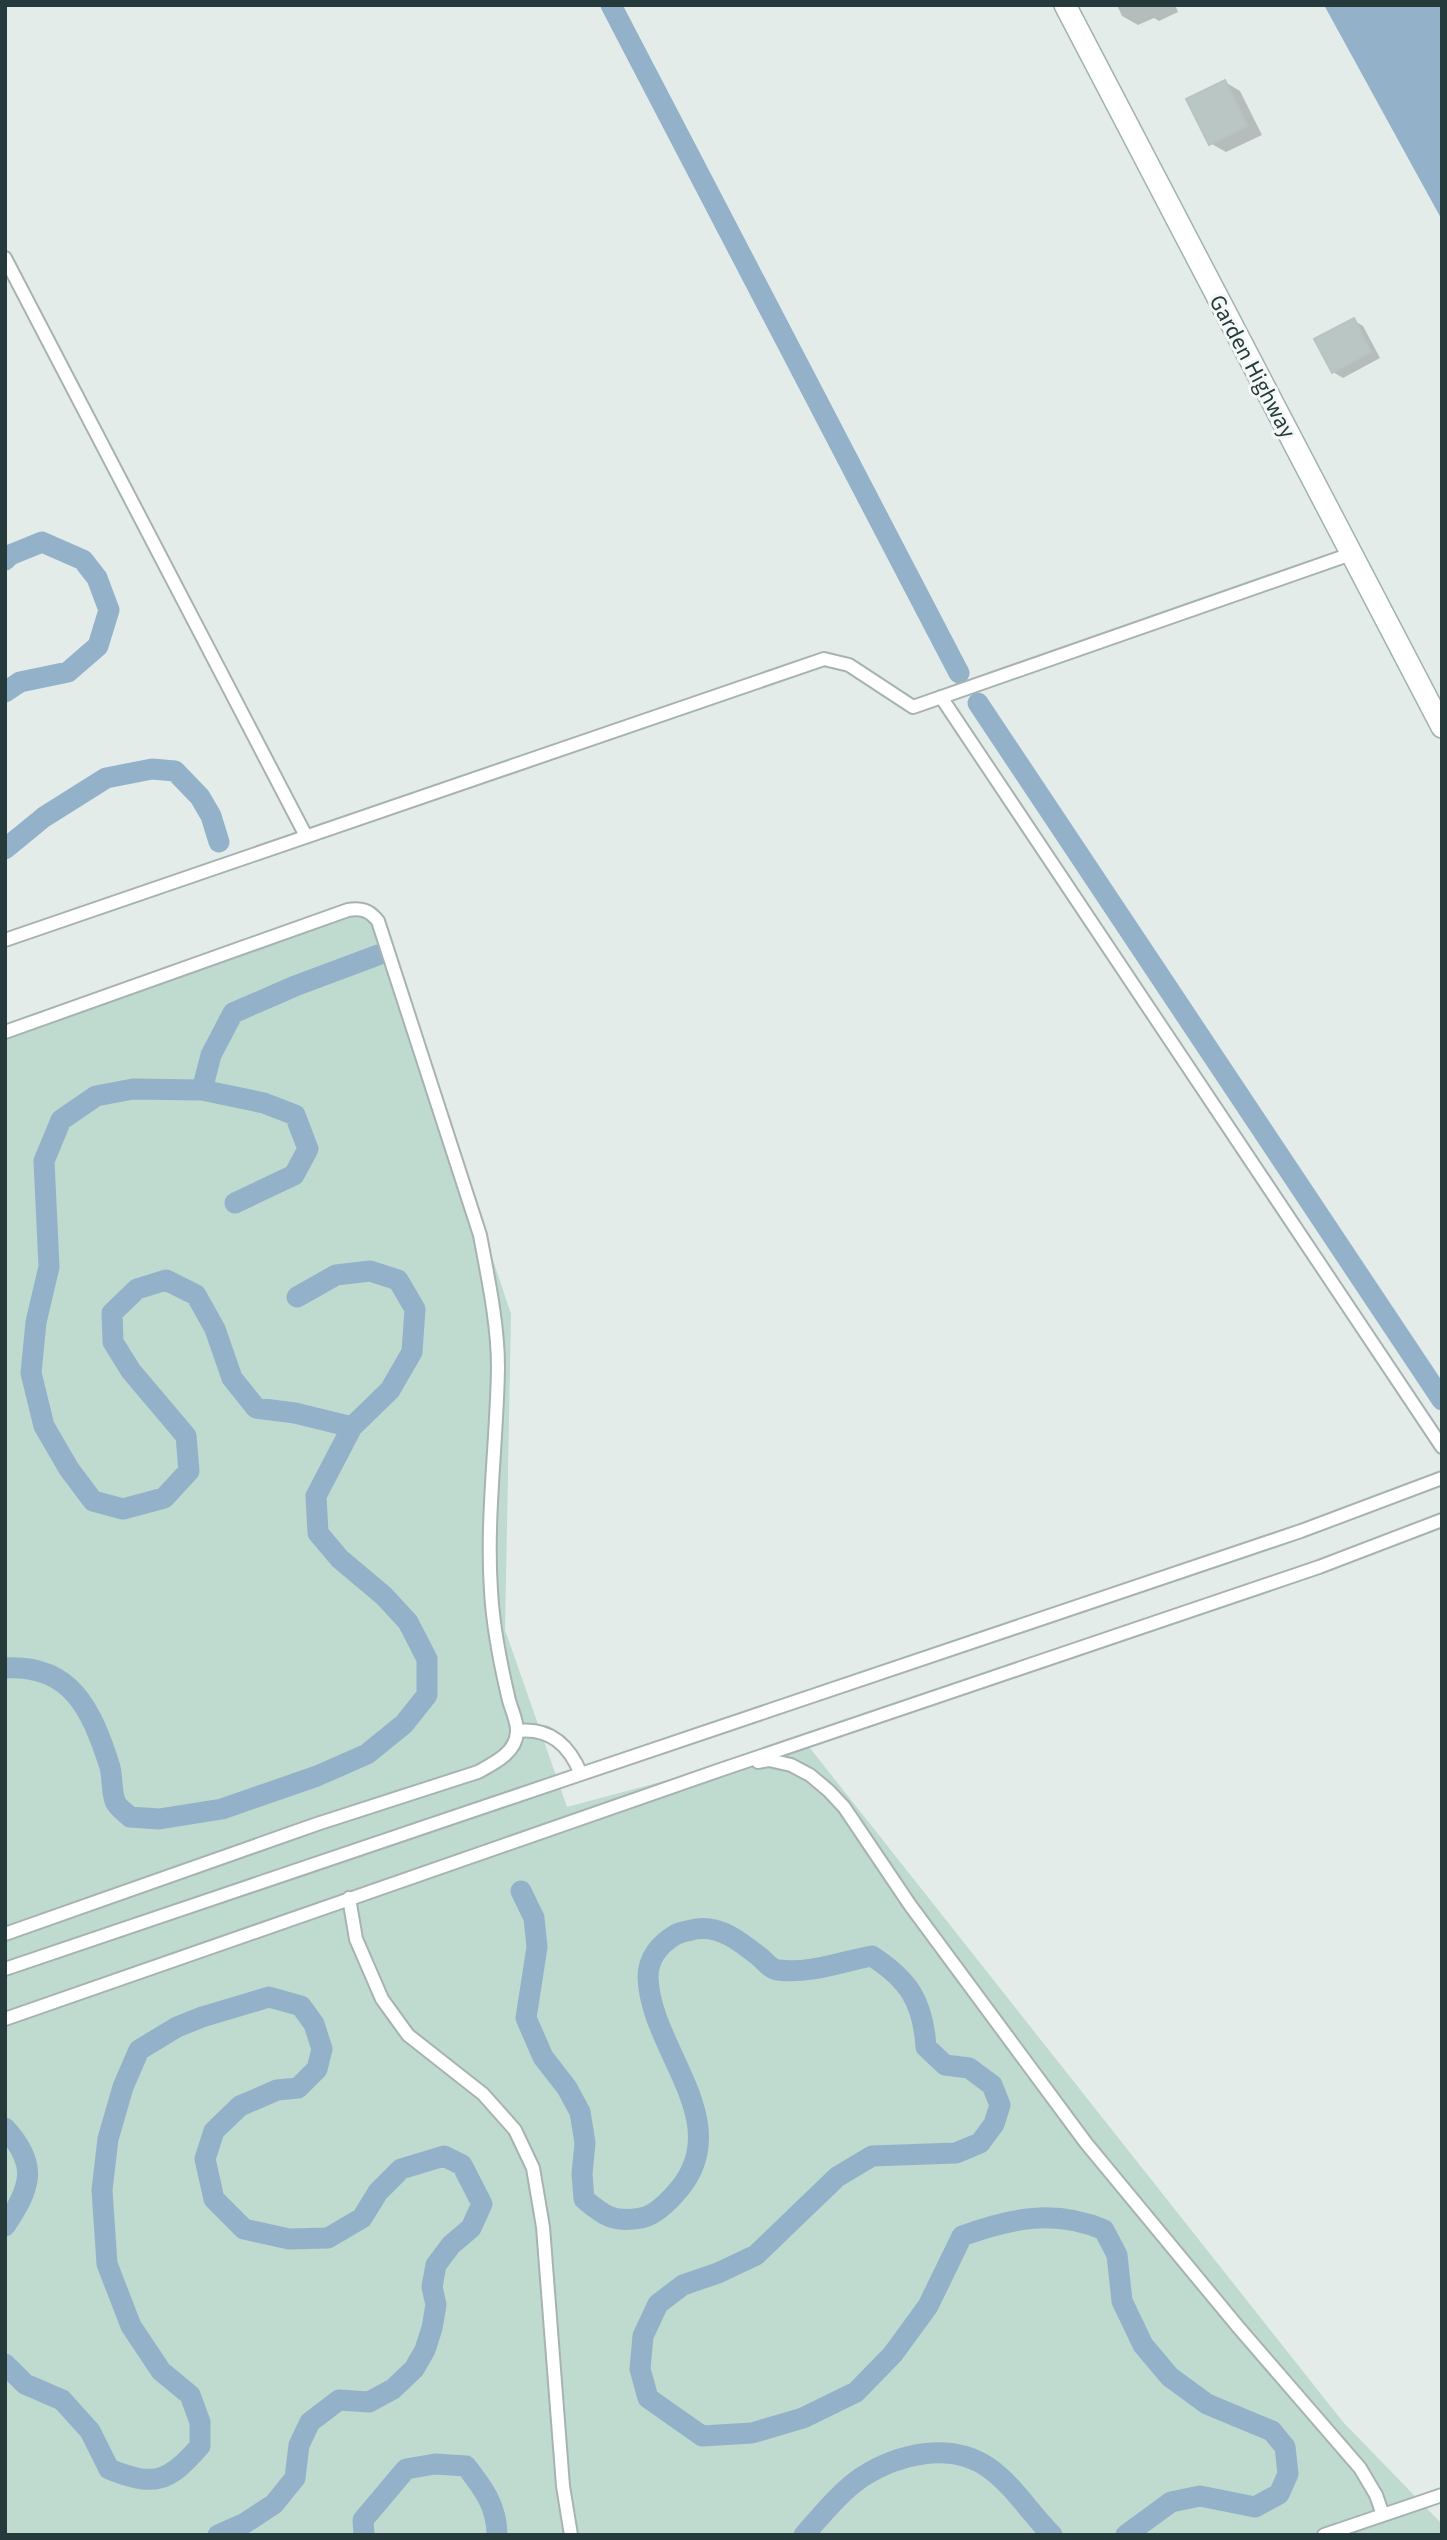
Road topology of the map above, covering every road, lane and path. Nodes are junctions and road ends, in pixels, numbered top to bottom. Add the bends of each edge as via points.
1 (1065, 5) edge
2 (5, 258) edge
3 (1351, 554) junction
4 (941, 697) junction
5 (1442, 727) edge
6 (306, 836) junction
7 (5, 940) edge
8 (5, 1032) edge
9 (1442, 1447) edge
10 (1442, 1478) edge
11 (1442, 1520) edge
12 (517, 1731) junction
13 (720, 1770) junction
14 (581, 1774) junction
15 (349, 1898) junction
16 (5, 1934) edge
17 (5, 1969) edge
18 (5, 2019) edge
19 (1442, 2495) edge
20 (1383, 2515) junction
21 (571, 2535) edge
22 (1324, 2535) edge

1 - 3 main road, Garden Highway
2 - 6 lane
3 - 4 lane
3 - 5 main road, Garden Highway
4 - 6 lane via 913,707 849,665 824,659
4 - 9 lane
6 - 7 lane
8 - 12 lane via 348,910 370,912 378,921 480,1236 487,1271 498,1366 491,1589 494,1627
10 - 14 lane via 1301,1531
11 - 13 lane via 1319,1567
12 - 14 lane via 533,1729 559,1741 573,1755
12 - 16 lane via 514,1745 500,1760 478,1772
13 - 15 lane
13 - 20 lane via 769,1760 791,1765 830,1790 1086,2143 1360,2468
14 - 17 lane
15 - 18 lane
15 - 21 lane via 356,1939 382,1999 408,2035 483,2094 515,2130 533,2168 543,2227 563,2486
19 - 20 lane
20 - 22 lane

